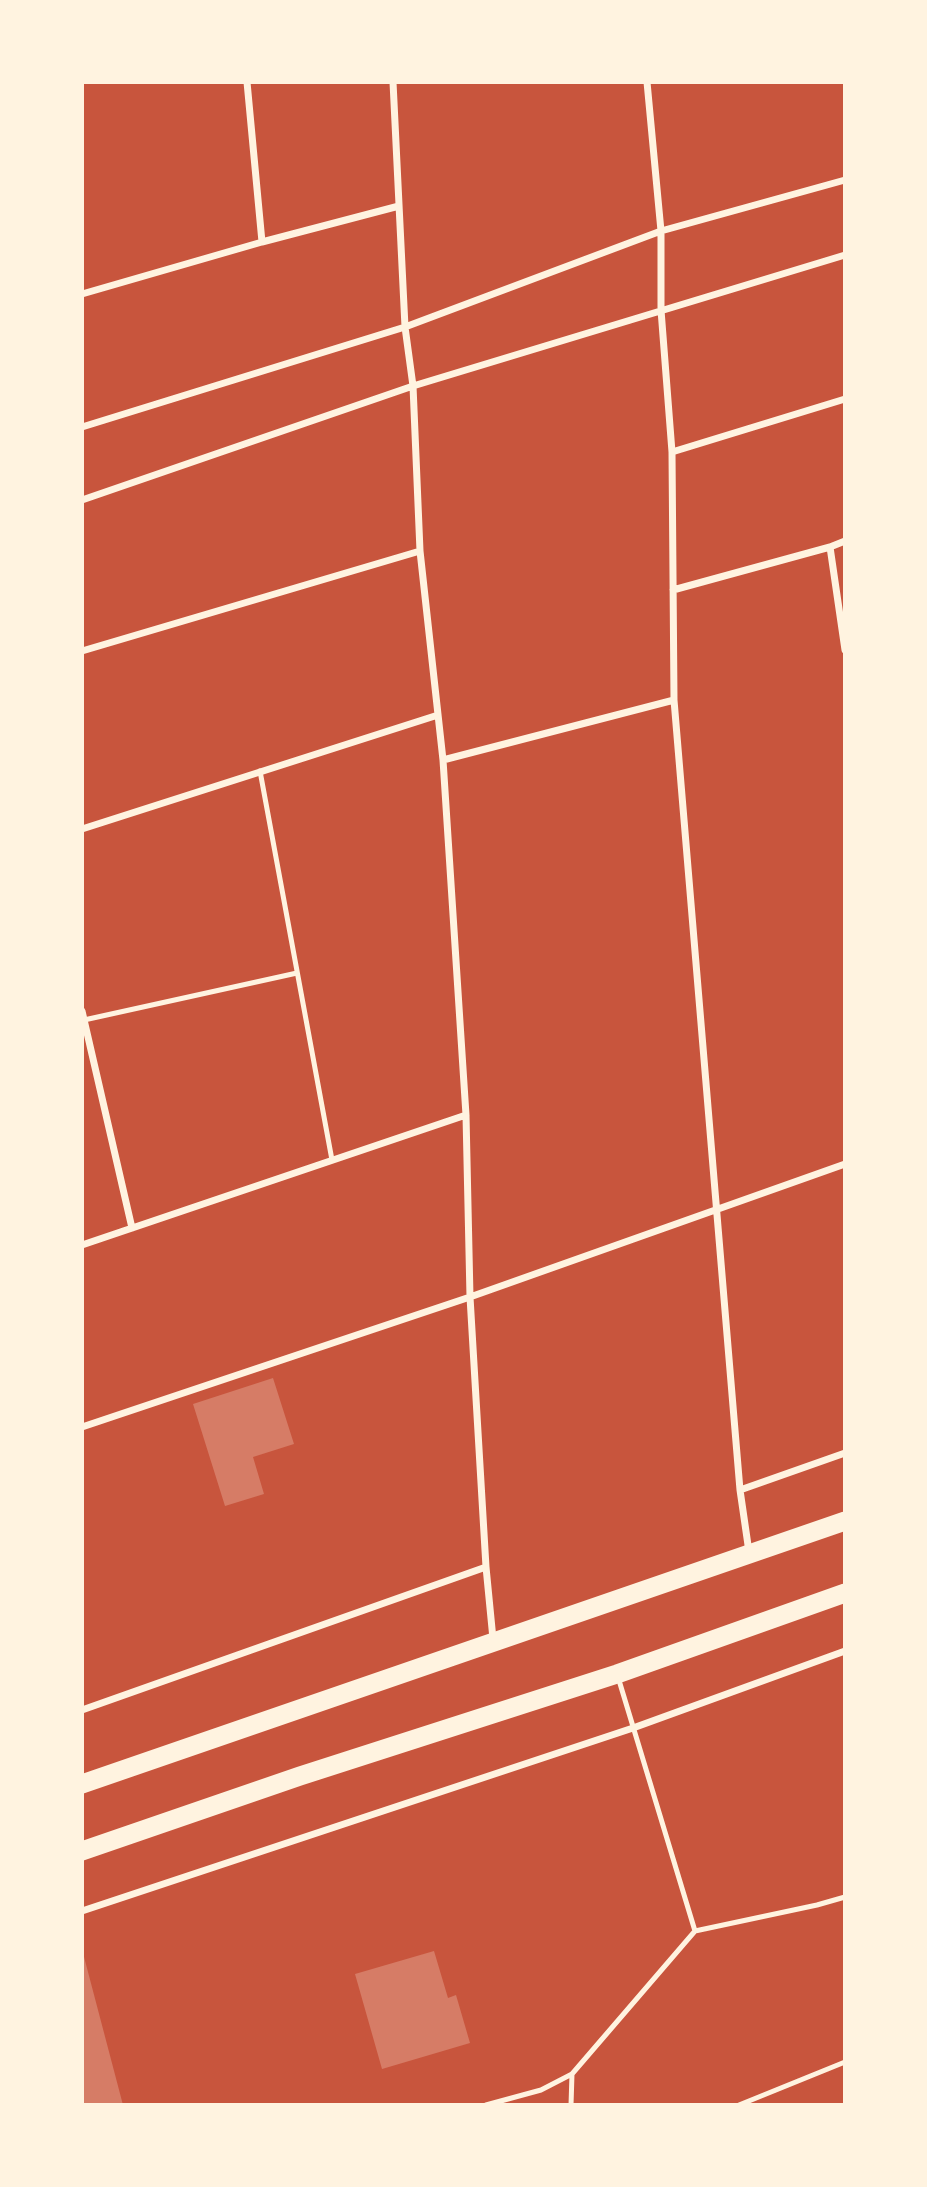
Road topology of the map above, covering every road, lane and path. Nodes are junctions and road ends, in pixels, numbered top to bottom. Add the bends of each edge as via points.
1 (247, 82) edge
2 (393, 82) edge
3 (647, 82) edge
4 (845, 180) edge
5 (400, 206) junction
6 (661, 231) junction
7 (262, 242) junction
8 (845, 255) edge
9 (82, 294) edge
10 (661, 310) junction
11 (405, 327) junction
12 (413, 386) junction
13 (845, 400) edge
14 (82, 426) edge
15 (671, 452) junction
16 (82, 500) edge
17 (845, 541) edge
18 (830, 547) junction
19 (420, 551) junction
20 (673, 590) junction
21 (845, 650) edge
22 (82, 651) edge
23 (674, 700) junction
24 (438, 715) junction
25 (443, 760) junction
26 (260, 771) junction
27 (82, 829) edge
28 (297, 972) junction
29 (83, 1016) edge
30 (466, 1115) junction
31 (332, 1160) junction
32 (845, 1164) edge
33 (716, 1209) junction
34 (132, 1228) junction
35 (82, 1245) edge
36 (470, 1297) junction
37 (82, 1427) edge
38 (845, 1453) edge
39 (740, 1490) junction
40 (845, 1521) edge
41 (749, 1555) junction
42 (486, 1567) junction
43 (845, 1593) edge
44 (493, 1643) junction
45 (845, 1651) edge
46 (617, 1674) junction
47 (82, 1710) edge
48 (633, 1728) junction
49 (82, 1784) edge
50 (82, 1851) edge
51 (845, 1897) edge
52 (82, 1911) edge
53 (695, 1931) junction
54 (845, 2062) edge
55 (572, 2074) junction
56 (486, 2105) edge
57 (571, 2105) edge
58 (739, 2105) edge

1 - 7 street
2 - 5 street
3 - 6 street
4 - 6 street
5 - 7 street
5 - 11 street
6 - 10 street
6 - 11 street
7 - 9 street
8 - 10 street
10 - 12 street
10 - 15 street
11 - 12 street
11 - 14 street
12 - 16 street
12 - 19 street
13 - 15 street
15 - 20 street
17 - 18 street
18 - 20 street
18 - 21 street
19 - 22 street
19 - 24 street
20 - 23 street
23 - 25 street
23 - 33 street
24 - 25 street
24 - 26 street
25 - 30 street
26 - 27 street
26 - 28 lane
28 - 29 lane
28 - 31 lane
29 - 34 street
30 - 31 street
30 - 36 street
31 - 34 street
32 - 33 street
33 - 36 street
33 - 39 street
34 - 35 street
36 - 37 street
36 - 42 street
38 - 39 street
39 - 41 street
40 - 41 highway
41 - 44 highway
42 - 44 street
42 - 47 street
43 - 46 highway
44 - 49 highway
45 - 48 street
46 - 48 lane
46 - 50 highway
48 - 52 street
48 - 53 lane
51 - 53 lane
53 - 55 lane
54 - 58 lane
55 - 56 lane via 541,2090
55 - 57 lane

